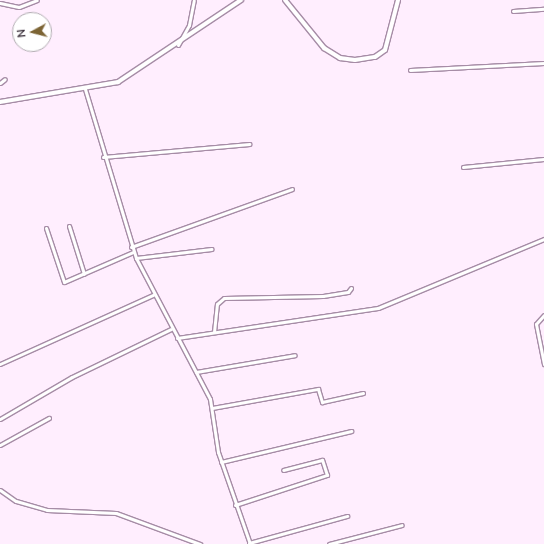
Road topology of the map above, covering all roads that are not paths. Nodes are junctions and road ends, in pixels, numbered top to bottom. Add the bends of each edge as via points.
1 (37, 0) edge
2 (194, 0) edge
3 (241, 0) edge
4 (285, 0) edge
5 (398, 0) edge
6 (0, 3) edge
7 (544, 9) edge
8 (513, 11) dead end
9 (178, 45) junction
10 (544, 63) edge
11 (410, 70) dead end
12 (5, 79) dead end
13 (0, 83) edge
14 (85, 89) junction
15 (0, 102) edge
16 (249, 144) dead end
17 (103, 157) junction
18 (544, 159) edge
19 (463, 167) dead end
20 (292, 189) dead end
21 (69, 226) dead end
22 (46, 228) dead end
23 (544, 239) edge
24 (131, 247) junction
25 (211, 249) dead end
26 (133, 252) junction
27 (136, 258) junction
28 (84, 274) junction
29 (351, 288) dead end
30 (153, 295) junction
31 (544, 315) edge
32 (172, 328) junction
33 (214, 332) junction
34 (177, 338) junction
35 (294, 355) dead end
36 (0, 364) edge
37 (544, 364) edge
38 (196, 372) junction
39 (363, 393) dead end
40 (212, 408) junction
41 (49, 418) dead end
42 (0, 419) edge
43 (351, 431) dead end
44 (0, 445) edge
45 (221, 462) junction
46 (283, 470) dead end
47 (0, 490) edge
48 (235, 505) junction
49 (347, 516) dead end
50 (402, 525) dead end
51 (250, 543) edge
52 (200, 544) edge
53 (329, 544) edge

1 - 6 street via 19,7
2 - 9 street via 189,25
3 - 9 street
4 - 5 street via 326,50 355,60 375,57 385,50
7 - 8 street
9 - 14 street via 118,82
10 - 11 street
12 - 13 street
14 - 15 street
14 - 17 street
16 - 17 street
17 - 24 street
18 - 19 street
20 - 24 street
21 - 28 street
22 - 28 street via 64,282
23 - 33 street via 378,308
24 - 26 street
25 - 27 street
26 - 27 street
26 - 28 street
27 - 30 street
29 - 33 street via 323,296 224,298 217,304
30 - 32 street
30 - 36 street
31 - 37 street via 536,324
32 - 34 street
32 - 42 street via 72,377
33 - 34 street
34 - 38 street
35 - 38 street
38 - 40 street
39 - 40 street via 322,402 318,389
40 - 45 street
41 - 44 street
43 - 45 street
45 - 48 street
46 - 48 street via 322,460 327,475
47 - 52 street via 16,501 47,510 116,513
48 - 51 street
49 - 51 street
50 - 53 street

